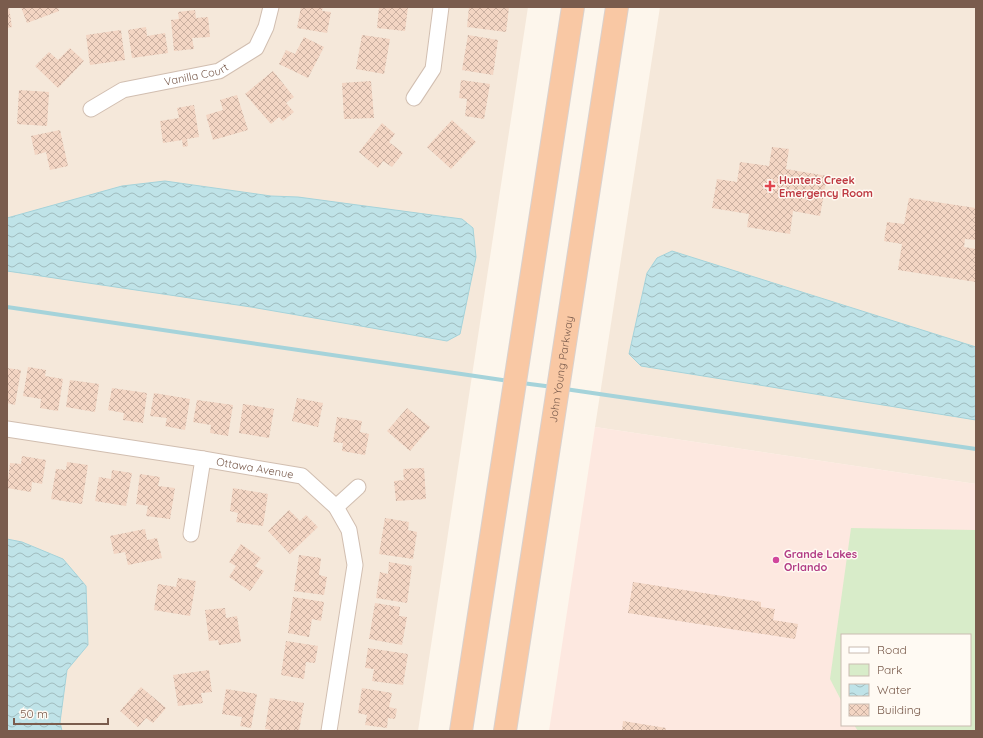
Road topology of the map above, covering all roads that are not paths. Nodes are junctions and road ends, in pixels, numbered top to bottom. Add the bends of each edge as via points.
1 (271, 7) edge
2 (441, 7) edge
3 (573, 7) edge
4 (617, 7) edge
5 (414, 98) dead end
6 (91, 109) dead end
7 (7, 429) edge
8 (203, 459) junction
9 (358, 487) dead end
10 (336, 507) junction
11 (191, 534) dead end
12 (329, 731) edge
13 (461, 731) edge
14 (505, 731) edge

1 - 6 street, Vanilla Court via 266,27 256,48 219,72 123,90
2 - 5 street via 433,69
3 - 13 highway
4 - 14 highway, John Young Parkway
7 - 8 street, Ottawa Avenue
8 - 10 street, Ottawa Avenue via 302,476
8 - 11 street
9 - 10 street
10 - 12 street, Ottawa Avenue via 349,530 355,565

